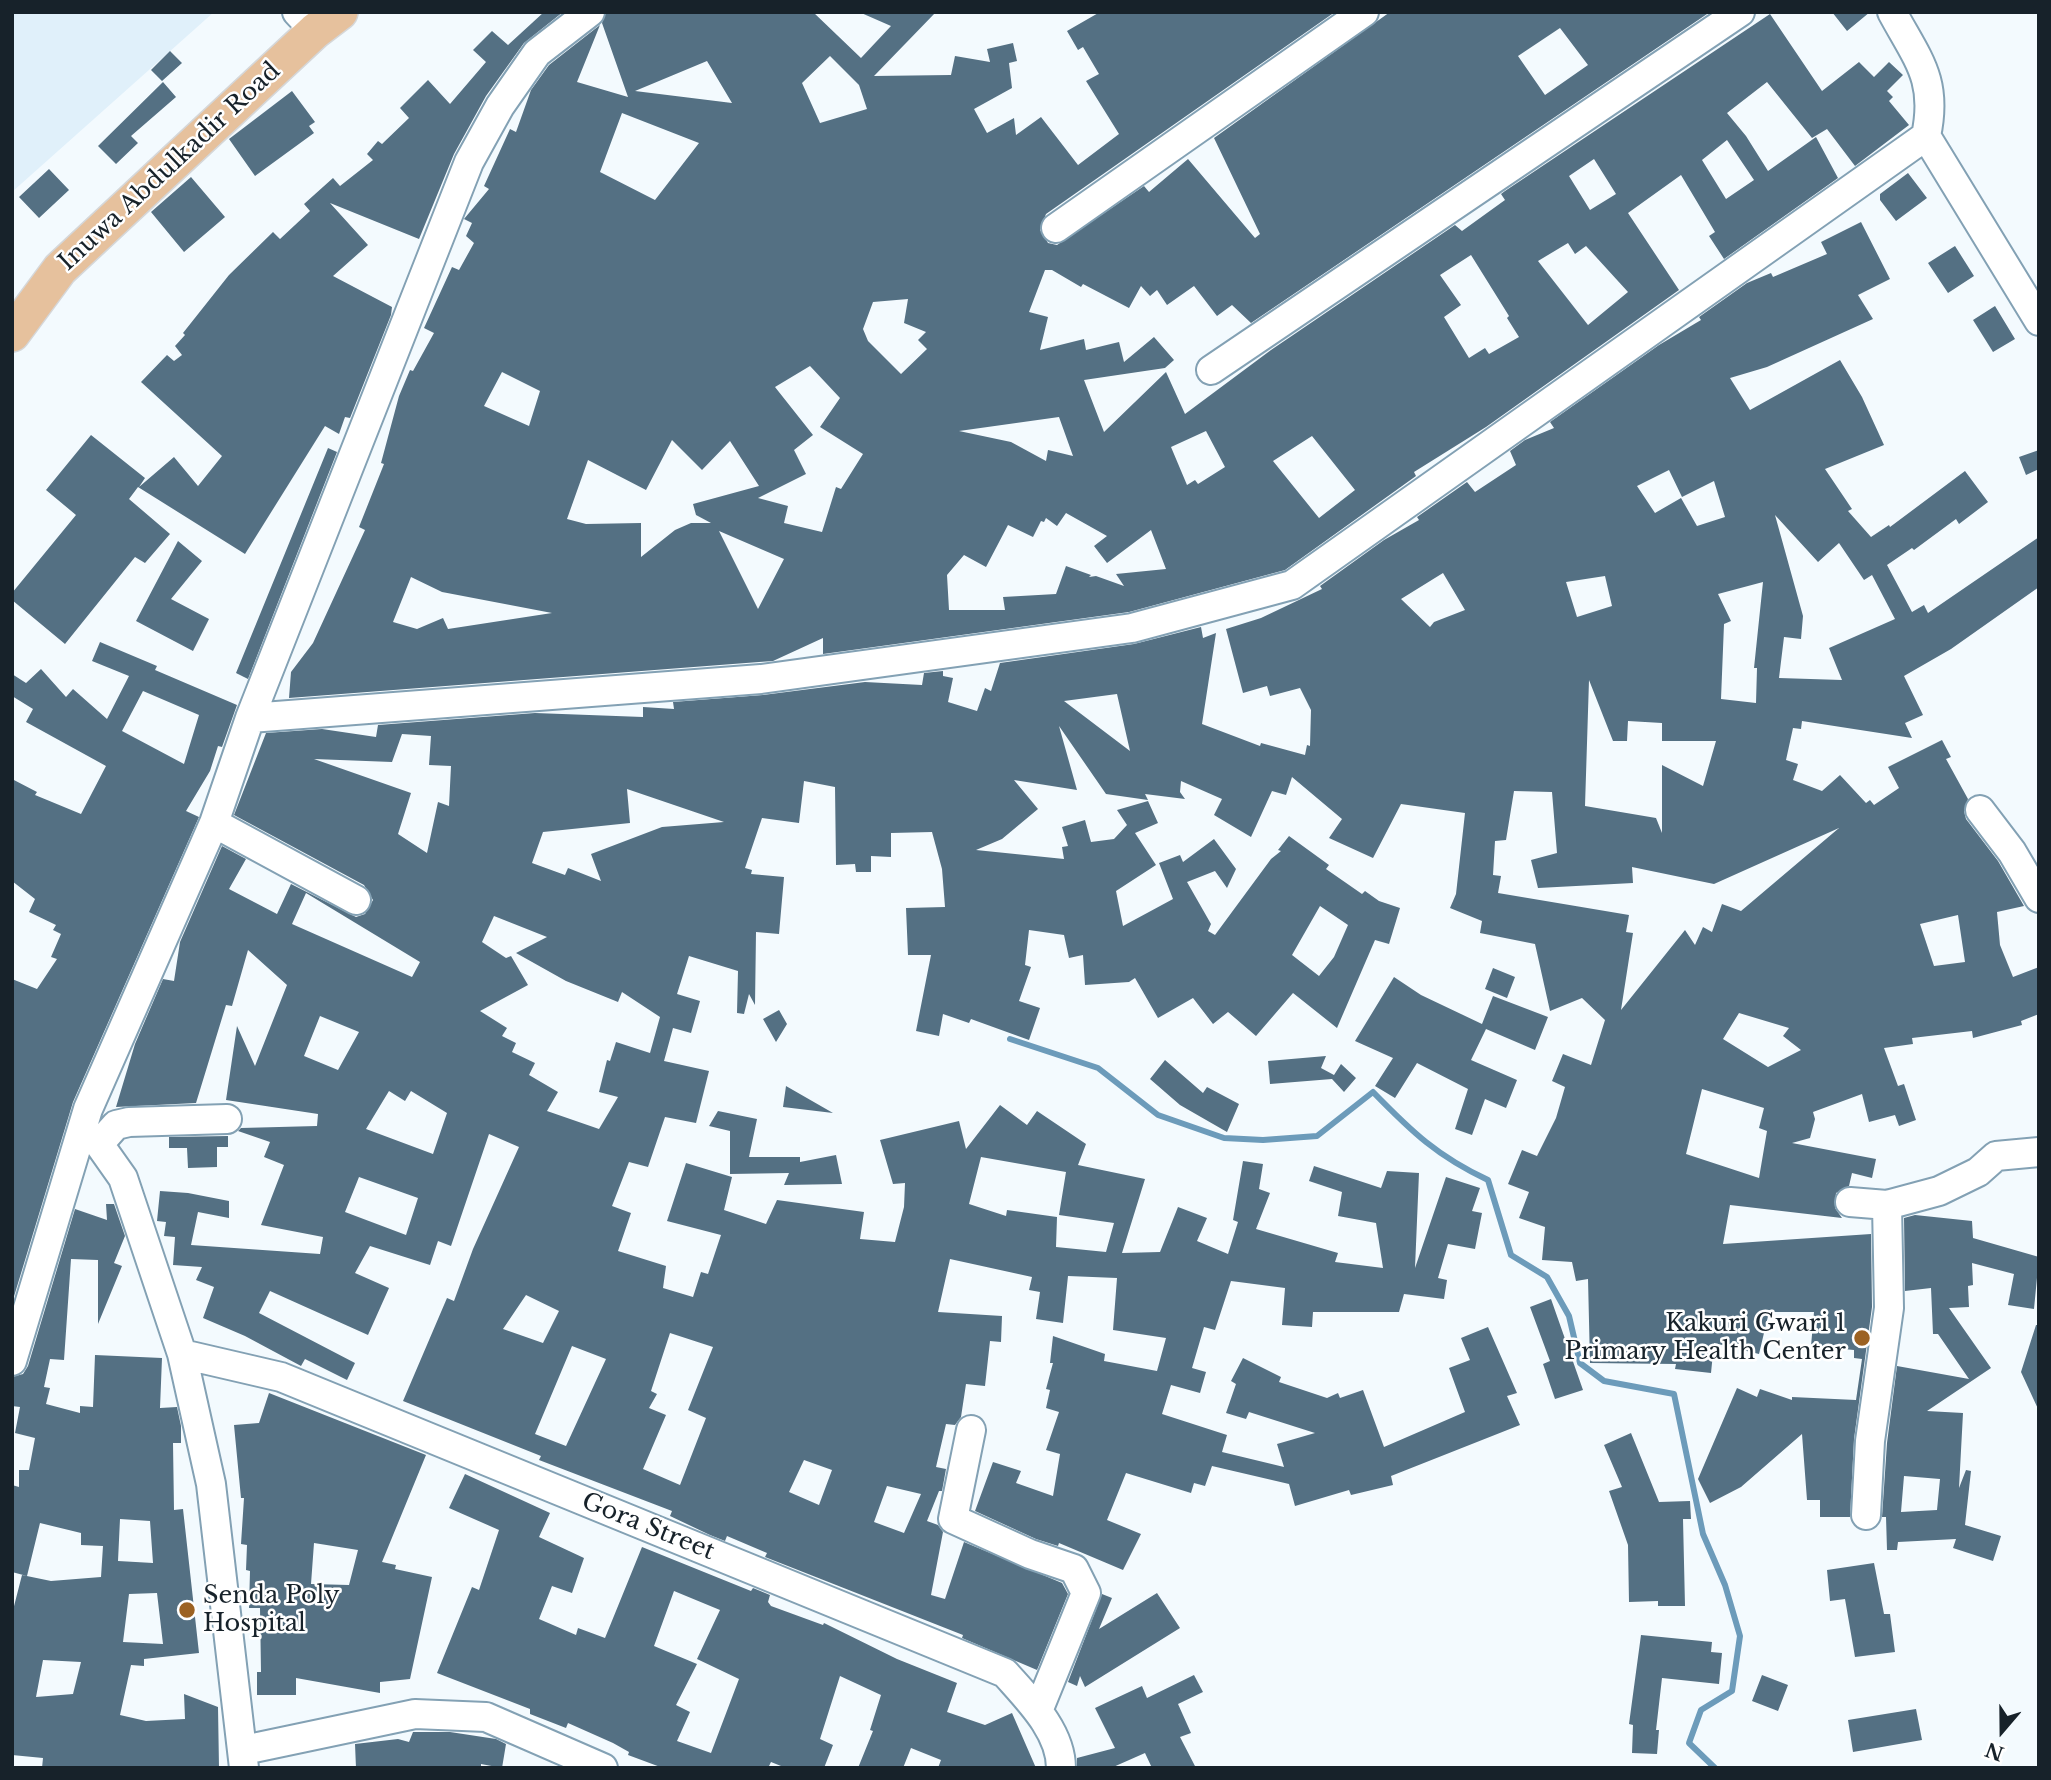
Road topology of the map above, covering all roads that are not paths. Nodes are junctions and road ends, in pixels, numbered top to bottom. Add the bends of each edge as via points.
1 (590, 12) edge
2 (1364, 12) edge
3 (1740, 12) edge
4 (1892, 12) edge
5 (317, 18) edge
6 (1926, 136) junction
7 (1056, 228) dead end
8 (2039, 321) edge
9 (12, 334) edge
10 (1211, 370) dead end
11 (250, 718) junction
12 (1980, 810) dead end
13 (214, 822) junction
14 (2039, 898) edge
15 (356, 900) dead end
16 (227, 1119) dead end
17 (91, 1136) junction
18 (2039, 1152) edge
19 (1850, 1202) dead end
20 (1887, 1205) junction
21 (182, 1354) junction
22 (12, 1361) edge
23 (971, 1430) dead end
24 (1866, 1515) dead end
25 (1038, 1711) junction
26 (244, 1759) edge
27 (603, 1768) edge
28 (1061, 1768) edge

1 - 11 street via 537,53 469,162
2 - 7 street
3 - 10 street
4 - 6 street via 1930,88 1932,110
5 - 9 main road, Inuwa Abdulkadir Road via 60,269
6 - 8 street
6 - 11 street via 1292,585 1132,628 761,679
11 - 13 street
12 - 14 street
13 - 15 street
13 - 17 street via 88,1109
16 - 17 street via 129,1122
17 - 21 street via 123,1178
17 - 22 street
18 - 20 street via 1996,1156 1978,1172 1939,1191
19 - 20 street
20 - 24 street via 1889,1308 1870,1441
21 - 25 street, Gora Street via 281,1377 1005,1673
21 - 26 street via 211,1484
23 - 25 street via 953,1519 1074,1569 1086,1593
25 - 28 street, Gora Street via 1061,1752
26 - 27 street via 415,1714 486,1717

